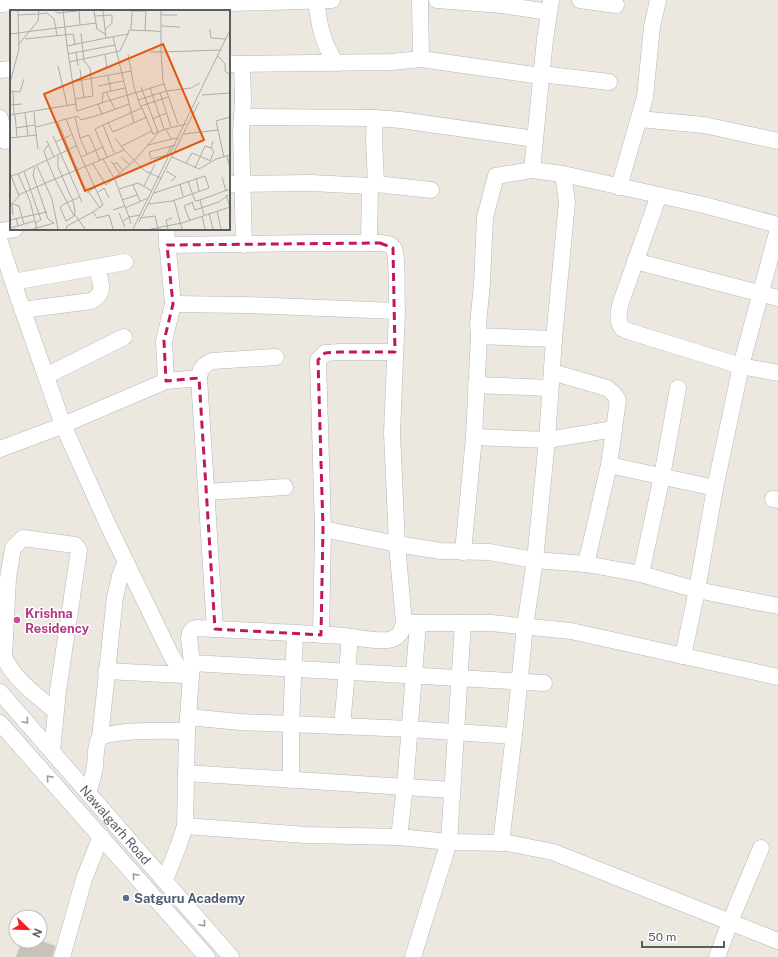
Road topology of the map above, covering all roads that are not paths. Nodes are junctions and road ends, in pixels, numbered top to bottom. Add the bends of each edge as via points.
1 (322, 0) edge
2 (420, 0) edge
3 (437, 0) edge
4 (580, 0) edge
5 (658, 0) edge
6 (0, 4) edge
7 (163, 4) edge
8 (616, 5) dead end
9 (550, 6) edge
10 (421, 59) junction
11 (336, 63) junction
12 (235, 64) edge
13 (10, 69) edge
14 (0, 70) edge
15 (541, 75) junction
16 (609, 82) dead end
17 (242, 117) junction
18 (0, 118) edge
19 (375, 118) junction
20 (639, 119) junction
21 (535, 139) junction
22 (5, 141) edge
23 (778, 141) edge
24 (532, 170) junction
25 (563, 174) junction
26 (236, 184) edge
27 (373, 185) junction
28 (619, 187) junction
29 (430, 190) dead end
30 (658, 195) junction
31 (778, 225) edge
32 (778, 229) edge
33 (10, 230) edge
34 (166, 230) edge
35 (0, 231) edge
36 (0, 242) edge
37 (369, 243) junction
38 (167, 245) junction
39 (244, 245) junction
40 (636, 261) junction
41 (125, 262) dead end
42 (97, 267) junction
43 (13, 282) junction
44 (760, 294) junction
45 (778, 298) edge
46 (173, 304) junction
47 (22, 310) junction
48 (396, 311) junction
49 (479, 336) junction
50 (124, 337) dead end
51 (554, 339) junction
52 (395, 352) junction
53 (276, 357) dead end
54 (741, 366) junction
55 (552, 372) junction
56 (778, 373) edge
57 (46, 376) junction
58 (199, 378) junction
59 (166, 381) junction
60 (476, 385) junction
61 (550, 388) junction
62 (678, 388) dead end
63 (63, 425) junction
64 (614, 429) junction
65 (474, 437) junction
66 (547, 440) junction
67 (0, 449) edge
68 (609, 465) junction
69 (662, 476) junction
70 (285, 486) dead end
71 (715, 488) junction
72 (207, 492) junction
73 (323, 529) junction
74 (397, 544) junction
75 (463, 552) junction
76 (535, 560) junction
77 (126, 562) junction
78 (586, 564) junction
79 (641, 574) junction
80 (698, 590) junction
81 (778, 606) edge
82 (411, 623) junction
83 (463, 623) junction
84 (525, 626) junction
85 (215, 629) junction
86 (295, 634) junction
87 (321, 635) junction
88 (350, 637) junction
89 (683, 656) junction
90 (294, 668) junction
91 (106, 671) junction
92 (347, 671) junction
93 (189, 672) junction
94 (414, 675) junction
95 (778, 677) edge
96 (460, 678) junction
97 (519, 682) junction
98 (544, 683) dead end
99 (0, 692) edge
100 (56, 712) junction
101 (0, 723) edge
102 (188, 724) junction
103 (291, 724) junction
104 (342, 726) junction
105 (410, 729) junction
106 (455, 732) junction
107 (514, 736) junction
108 (100, 738) junction
109 (52, 751) junction
110 (186, 773) junction
111 (291, 780) junction
112 (405, 786) junction
113 (452, 790) junction
114 (88, 793) junction
115 (184, 826) junction
116 (100, 836) junction
117 (399, 837) junction
118 (449, 842) junction
119 (501, 843) junction
120 (761, 848) dead end
121 (165, 880) junction
122 (730, 922) junction
123 (778, 941) edge
124 (62, 957) edge
125 (207, 957) edge
126 (231, 957) edge
127 (413, 957) edge
128 (717, 957) edge

1 - 7 street
1 - 11 street via 322,35 327,51
2 - 10 street
3 - 9 street
4 - 8 street
5 - 20 street via 652,27 645,97
6 - 7 street via 48,1
9 - 15 street
10 - 11 street
10 - 15 street
11 - 12 street
12 - 17 street
13 - 14 street
15 - 16 street
15 - 21 street
17 - 19 street
17 - 26 street
18 - 22 street
19 - 21 street
19 - 27 street
20 - 23 street via 704,125
20 - 28 street
21 - 24 street
24 - 25 street
24 - 49 street via 496,176 485,217
25 - 28 street
25 - 51 street via 567,202
26 - 27 street via 311,182
26 - 39 street
27 - 29 street
27 - 37 street
28 - 30 street
30 - 31 street
30 - 40 street
32 - 44 street
33 - 35 street
34 - 38 street
36 - 43 street
37 - 39 street
37 - 48 street via 390,244 393,248 396,261
38 - 39 street
38 - 46 street
40 - 44 street
40 - 54 street via 619,312 622,328
41 - 42 street
42 - 43 street
42 - 47 street via 102,289 97,298 91,301
43 - 47 street
44 - 45 street
44 - 54 street
46 - 48 street
46 - 59 street via 164,341
47 - 57 street
48 - 52 street
49 - 51 street
49 - 60 street
50 - 57 street
51 - 55 street
52 - 73 street via 325,353 318,360
52 - 74 street via 392,433
53 - 58 street via 212,361 204,364
54 - 56 street
54 - 71 street
55 - 61 street
55 - 64 street via 606,388 614,394 618,400
57 - 63 street
58 - 59 street
58 - 72 street
59 - 63 street
60 - 61 street
60 - 65 street
61 - 66 street
62 - 69 street
63 - 67 street
63 - 77 street
64 - 66 street
64 - 68 street
65 - 66 street
65 - 75 street
66 - 76 street
68 - 69 street
68 - 78 street
69 - 71 street
69 - 79 street
70 - 72 street
71 - 80 street
72 - 85 street
73 - 74 street
73 - 87 street
74 - 75 street
74 - 82 street
75 - 76 street via 489,552
76 - 78 street
76 - 84 street
77 - 91 street via 115,597
77 - 93 street via 170,653
78 - 79 street
79 - 80 street
80 - 81 street
80 - 89 street
82 - 83 street
82 - 88 street via 398,637 391,640
82 - 94 street
83 - 84 street
83 - 96 street
84 - 89 street via 571,631
84 - 97 street
85 - 86 street
85 - 93 street via 192,629 189,638
86 - 87 street
86 - 90 street
87 - 88 street
88 - 92 street
89 - 95 street
90 - 92 street
90 - 93 street
90 - 103 street
91 - 93 street
91 - 108 street
92 - 94 street
92 - 104 street
93 - 102 street
94 - 96 street
94 - 105 street
96 - 97 street
96 - 106 street
97 - 98 street
97 - 107 street
99 -> 109 street, Nawalgarh Road
100 - 100 street via 79,550 75,545 23,538 13,548 8,578 4,657 9,669 18,679
100 - 109 street
116 -> 101 street
102 - 103 street
102 - 108 street via 109,734
102 - 110 street
103 - 104 street
103 - 111 street
104 - 105 street
105 - 106 street
105 - 112 street
106 - 107 street
106 - 113 street
107 - 119 street
108 - 114 street
109 - 114 street, Nawalgarh Road
110 - 111 street
110 - 115 street
111 - 112 street
112 - 113 street
112 - 117 street
113 - 118 street
114 - 121 street, Nawalgarh Road
115 - 117 street via 306,835
115 - 121 street via 177,853
116 - 124 street via 84,879
125 -> 116 street
117 - 118 street
118 - 119 street
118 - 127 street
119 - 122 street via 553,852
120 - 122 street
121 -> 126 street, Nawalgarh Road
122 - 123 street
122 - 128 street

